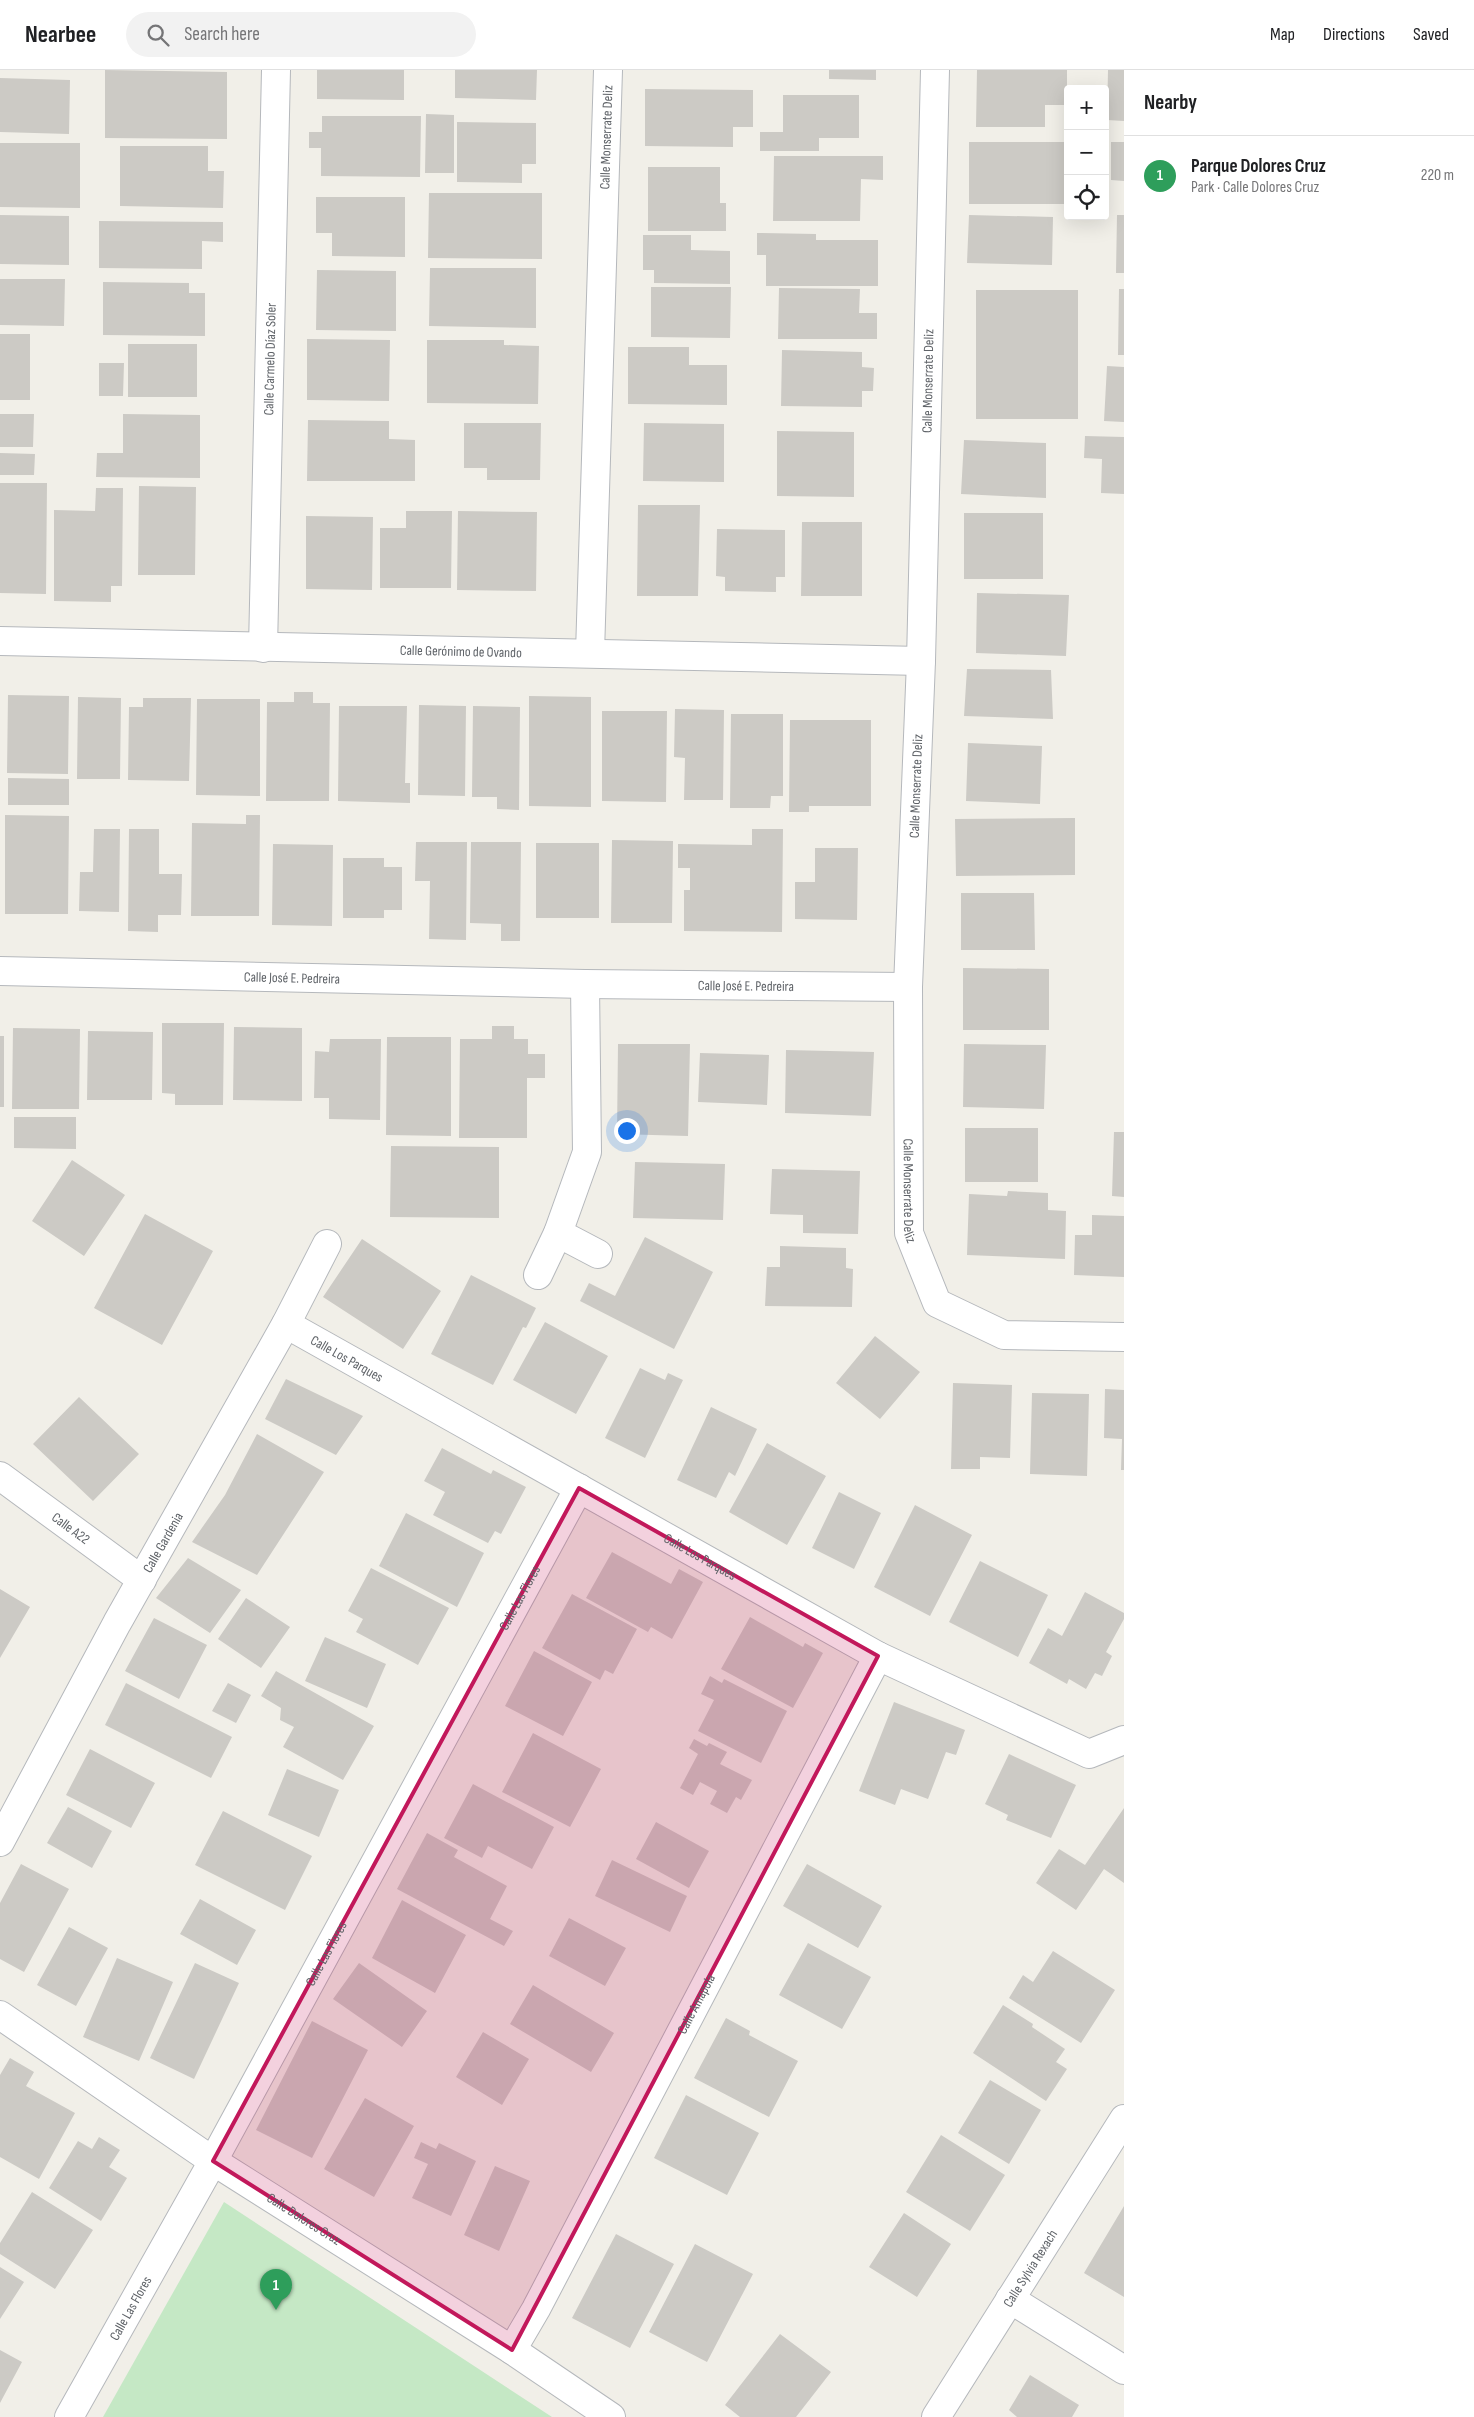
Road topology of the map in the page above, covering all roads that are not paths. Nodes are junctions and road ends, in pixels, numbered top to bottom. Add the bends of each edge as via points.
1 (276, 70) edge
2 (608, 70) edge
3 (935, 70) edge
4 (0, 641) edge
5 (263, 648) junction
6 (590, 653) junction
7 (921, 660) junction
8 (0, 970) edge
9 (585, 984) junction
10 (908, 987) junction
11 (558, 1233) junction
12 (328, 1244) dead end
13 (598, 1254) dead end
14 (538, 1275) dead end
15 (286, 1324) junction
16 (1124, 1337) edge
17 (0, 1476) edge
18 (579, 1488) junction
19 (142, 1580) junction
20 (878, 1656) junction
21 (1124, 1740) edge
22 (0, 1842) edge
23 (0, 2014) edge
24 (1124, 2119) edge
25 (213, 2161) junction
26 (1010, 2298) junction
27 (512, 2350) junction
28 (1124, 2370) edge
29 (69, 2417) edge
30 (611, 2417) edge
31 (936, 2417) edge

1 - 5 street, Calle Carmelo Díaz Soler
2 - 6 street, Calle Monserrate Deliz
3 - 7 street, Calle Monserrate Deliz
4 - 5 street, Calle Gerónimo de Ovando
5 - 6 street, Calle Gerónimo de Ovando
6 - 7 street, Calle Gerónimo de Ovando
7 - 10 street, Calle Monserrate Deliz
8 - 9 street, Calle José E. Pedreira
9 - 10 street, Calle José E. Pedreira
9 - 11 street via 587,1152
10 - 16 street, Calle Monserrate Deliz via 909,1233 937,1302 1004,1335
11 - 13 street
11 - 14 street
12 - 15 street, Calle Gardenia
15 - 18 street, Calle Los Parques
15 - 19 street, Calle Gardenia
17 - 19 street, Calle A22
18 - 20 street, Calle Los Parques
18 - 25 street, Calle Las Flores
19 - 22 street, Calle Gardenia
20 - 21 street, Calle Los Parques via 1089,1754
20 - 27 street, Calle Amapola
23 - 25 street, Calle Dolores Cruz
24 - 26 street, Calle Sylvia Rexach
25 - 27 street, Calle Dolores Cruz
25 - 29 street, Calle Las Flores
26 - 28 street
26 - 31 street, Calle Sylvia Rexach
27 - 30 street, Calle Dolores Cruz

